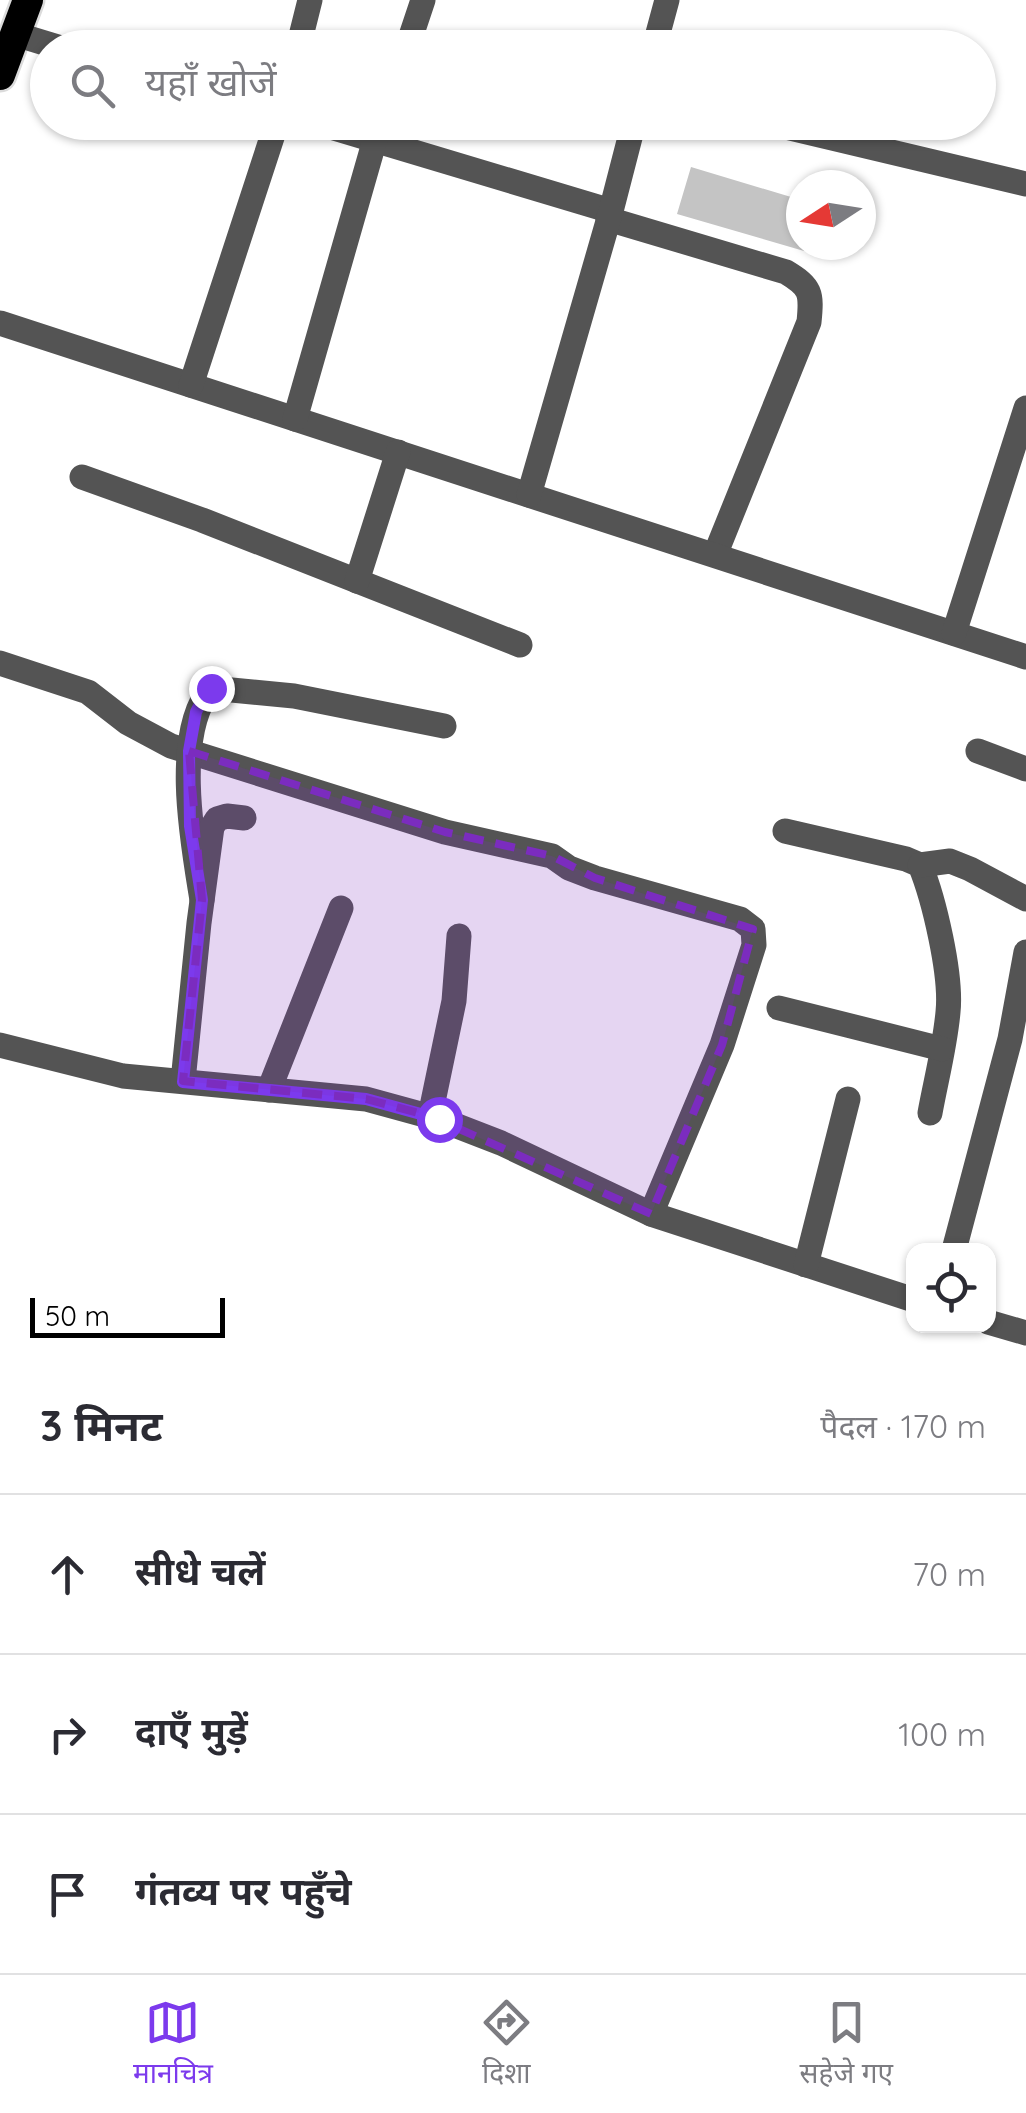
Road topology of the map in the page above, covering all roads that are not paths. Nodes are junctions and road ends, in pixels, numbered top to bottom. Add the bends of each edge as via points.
1 (28, 0) edge
2 (310, 0) edge
3 (423, 0) edge
4 (667, 0) edge
5 (302, 30) edge
6 (412, 30) edge
7 (659, 30) edge
8 (16, 34) junction
9 (30, 38) edge
10 (0, 75) edge
11 (272, 140) edge
12 (375, 140) edge
13 (399, 140) edge
14 (629, 140) edge
15 (841, 140) edge
16 (1026, 184) edge
17 (610, 215) junction
18 (0, 323) edge
19 (191, 385) junction
20 (1026, 408) edge
21 (295, 419) junction
22 (398, 452) junction
23 (82, 477) dead end
24 (529, 495) junction
25 (715, 556) junction
26 (357, 580) junction
27 (954, 634) junction
28 (520, 645) dead end
29 (1026, 657) edge
30 (0, 662) edge
31 (444, 726) dead end
32 (189, 751) junction
33 (978, 751) dead end
34 (1026, 768) edge
35 (244, 818) dead end
36 (785, 831) dead end
37 (920, 865) junction
38 (1026, 898) edge
39 (202, 900) junction
40 (341, 908) dead end
41 (459, 936) dead end
42 (1026, 952) edge
43 (779, 1008) dead end
44 (0, 1045) edge
45 (942, 1048) junction
46 (183, 1082) junction
47 (269, 1090) junction
48 (848, 1098) dead end
49 (930, 1113) dead end
50 (430, 1116) junction
51 (651, 1214) junction
52 (956, 1243) edge
53 (806, 1264) junction
54 (906, 1297) edge
55 (996, 1325) edge
56 (1026, 1334) edge

1 - 8 highway
2 - 5 street
3 - 6 street
4 - 7 street
8 - 9 street
8 - 10 highway
11 - 19 street
12 - 21 street
13 - 17 street
14 - 17 street
15 - 16 street
17 - 24 street
17 - 25 street via 786,272 806,283 812,300
18 - 19 street
19 - 21 street
20 - 27 street
21 - 22 street
22 - 24 street
22 - 26 street
23 - 26 street
24 - 25 street
25 - 27 street
26 - 28 street
27 - 29 street
30 - 32 street via 88,692 148,735
31 - 32 street via 294,696 211,688 196,712
32 - 39 street via 190,826
32 - 51 street via 444,832 552,856 595,878 740,919 752,929 754,945 722,1045
33 - 34 street
35 - 39 street via 216,818
36 - 37 street
37 - 38 street via 950,861
37 - 45 street via 945,970 949,1009
39 - 46 street
40 - 47 street
41 - 50 street via 454,1001
42 - 52 street via 1010,1040
43 - 45 street
44 - 46 street via 123,1076
45 - 49 street
46 - 47 street
47 - 50 street via 366,1099
48 - 53 street
50 - 51 street
51 - 53 street
53 - 54 street
55 - 56 street

